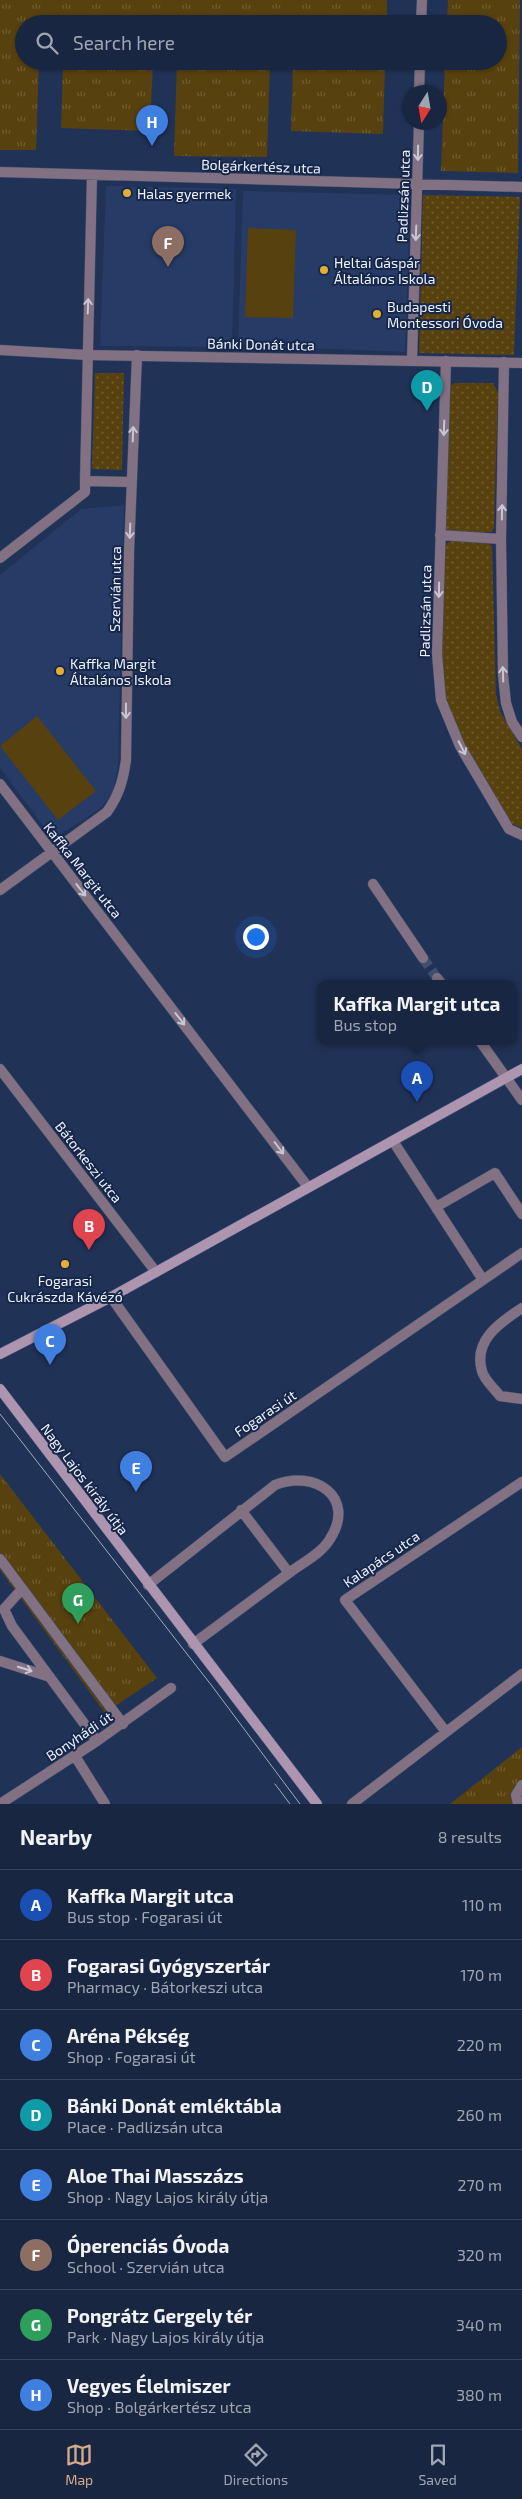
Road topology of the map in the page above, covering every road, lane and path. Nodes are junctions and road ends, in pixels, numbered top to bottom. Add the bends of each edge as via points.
1 (422, 0) edge
2 (421, 15) edge
3 (420, 70) edge
4 (419, 85) edge
5 (419, 130) edge
6 (0, 172) edge
7 (92, 175) junction
8 (417, 184) junction
9 (522, 187) edge
10 (0, 350) edge
11 (87, 355) junction
12 (137, 355) junction
13 (412, 360) junction
14 (446, 361) junction
15 (504, 362) junction
16 (522, 363) edge
17 (85, 481) junction
18 (131, 482) junction
19 (440, 535) junction
20 (501, 539) junction
21 (0, 558) edge
22 (522, 738) edge
23 (0, 784) edge
24 (519, 834) edge
25 (52, 852) junction
26 (373, 884) dead end
27 (0, 890) edge
28 (423, 958) tunnel mouth
29 (483, 1045) edge
30 (0, 1069) edge
31 (522, 1069) edge
32 (505, 1078) junction
33 (522, 1100) edge
34 (393, 1141) junction
35 (308, 1187) junction
36 (436, 1207) junction
37 (522, 1214) edge
38 (522, 1253) edge
39 (156, 1272) junction
40 (483, 1280) junction
41 (111, 1297) junction
42 (522, 1308) edge
43 (0, 1354) edge
44 (0, 1389) edge
45 (522, 1399) edge
46 (522, 1482) edge
47 (241, 1510) junction
48 (0, 1559) edge
49 (289, 1573) junction
50 (148, 1585) junction
51 (22, 1589) junction
52 (0, 1623) edge
53 (12, 1626) junction
54 (193, 1644) junction
55 (0, 1661) edge
56 (522, 1674) edge
57 (50, 1677) junction
58 (171, 1688) dead end
59 (123, 1724) junction
60 (446, 1732) junction
61 (97, 1741) junction
62 (75, 1756) junction
63 (522, 1785) edge
64 (0, 1804) edge
65 (106, 1804) edge
66 (317, 1804) edge
67 (352, 1804) edge
68 (518, 1804) edge

1 - 2 street
3 - 4 street
5 -> 8 street, Padlizsán utca
6 - 7 street, Bolgárkertész utca
7 - 8 street, Bolgárkertész utca
11 -> 7 street
8 - 9 street, Bolgárkertész utca
8 -> 13 street, Padlizsán utca
10 - 11 street, Bánki Donát utca
11 - 12 street, Bánki Donát utca
11 - 17 street
12 - 13 street, Bánki Donát utca
18 -> 12 street, Szervián utca
13 - 14 street, Bánki Donát utca
14 - 15 street, Bánki Donát utca
14 -> 19 street, Padlizsán utca
15 - 16 street, Bánki Donát utca
20 -> 15 street
17 - 18 street
17 - 21 street via 85,492
18 -> 25 street, Szervián utca via 123,781 118,797 107,812
19 - 20 street
19 -> 24 street, Padlizsán utca via 438,674 441,700 460,746 509,829
22 -> 20 street via 506,703 503,675
23 - 25 street, Kaffka Margit utca
25 - 27 street, Szervián utca
25 -> 35 street, Kaffka Margit utca
26 - 28 street
29 - 32 street
30 - 39 street, Bátorkeszi utca
31 - 32 main road
32 - 33 street
32 - 34 main road
34 - 35 main road
34 - 36 street
35 - 39 main road
36 - 37 street via 495,1173
36 - 40 street
38 - 40 street, Fogarasi út
39 - 41 main road
40 - 41 street, Fogarasi út via 226,1457
41 - 43 main road
42 - 45 street via 490,1332 480,1352 482,1373 500,1396
44 - 50 main road, Nagy Lajos király útja
46 - 60 street, Kalapács utca via 345,1600
47 - 49 street
47 - 49 street via 288,1479 319,1483 332,1496 340,1513 337,1526 322,1549
47 - 50 street
48 - 51 street
49 - 54 street
50 - 54 main road, Nagy Lajos király útja
51 - 53 street via 4,1609
51 - 59 street
52 - 53 street
53 - 57 street
54 - 66 main road, Nagy Lajos király útja
55 -> 57 street
56 - 60 street
57 - 61 street
58 - 59 street, Bonyhádi út
59 - 61 street, Bonyhádi út
60 - 67 street
61 - 62 street, Bonyhádi út
62 - 64 street, Bonyhádi út
62 - 65 street
63 - 68 street via 516,1795

